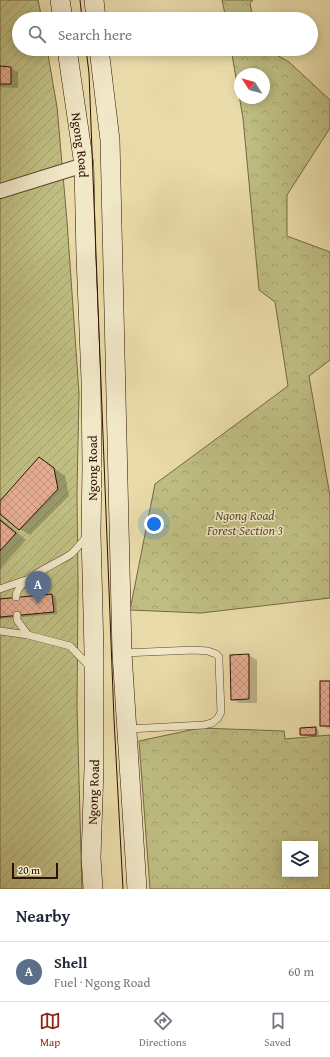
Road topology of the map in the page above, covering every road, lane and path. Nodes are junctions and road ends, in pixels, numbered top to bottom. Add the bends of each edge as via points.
1 (60, 0) edge
2 (94, 0) edge
3 (62, 12) edge
4 (95, 12) edge
5 (68, 56) edge
6 (101, 56) edge
7 (84, 165) junction
8 (0, 191) edge
9 (91, 533) junction
10 (26, 580) junction
11 (0, 589) edge
12 (16, 597) dead end
13 (17, 615) dead end
14 (0, 631) edge
15 (28, 635) junction
16 (122, 654) junction
17 (94, 670) junction
18 (128, 729) junction
19 (93, 889) edge
20 (137, 889) edge

1 - 3 main road
2 - 4 main road
5 - 7 main road, Ngong Road
6 - 16 main road, Ngong Road via 110,140
7 - 8 street
7 - 9 main road, Ngong Road via 91,388
9 - 10 lane via 71,554
9 - 17 main road, Ngong Road
10 - 11 lane
10 - 12 lane
13 - 15 lane via 17,620
14 - 15 lane
15 - 17 lane via 70,646
16 - 18 main road, Ngong Road
16 - 18 lane via 189,650 208,651 219,657 221,712 212,723
17 - 19 main road, Ngong Road via 91,858
18 - 20 main road, Ngong Road

